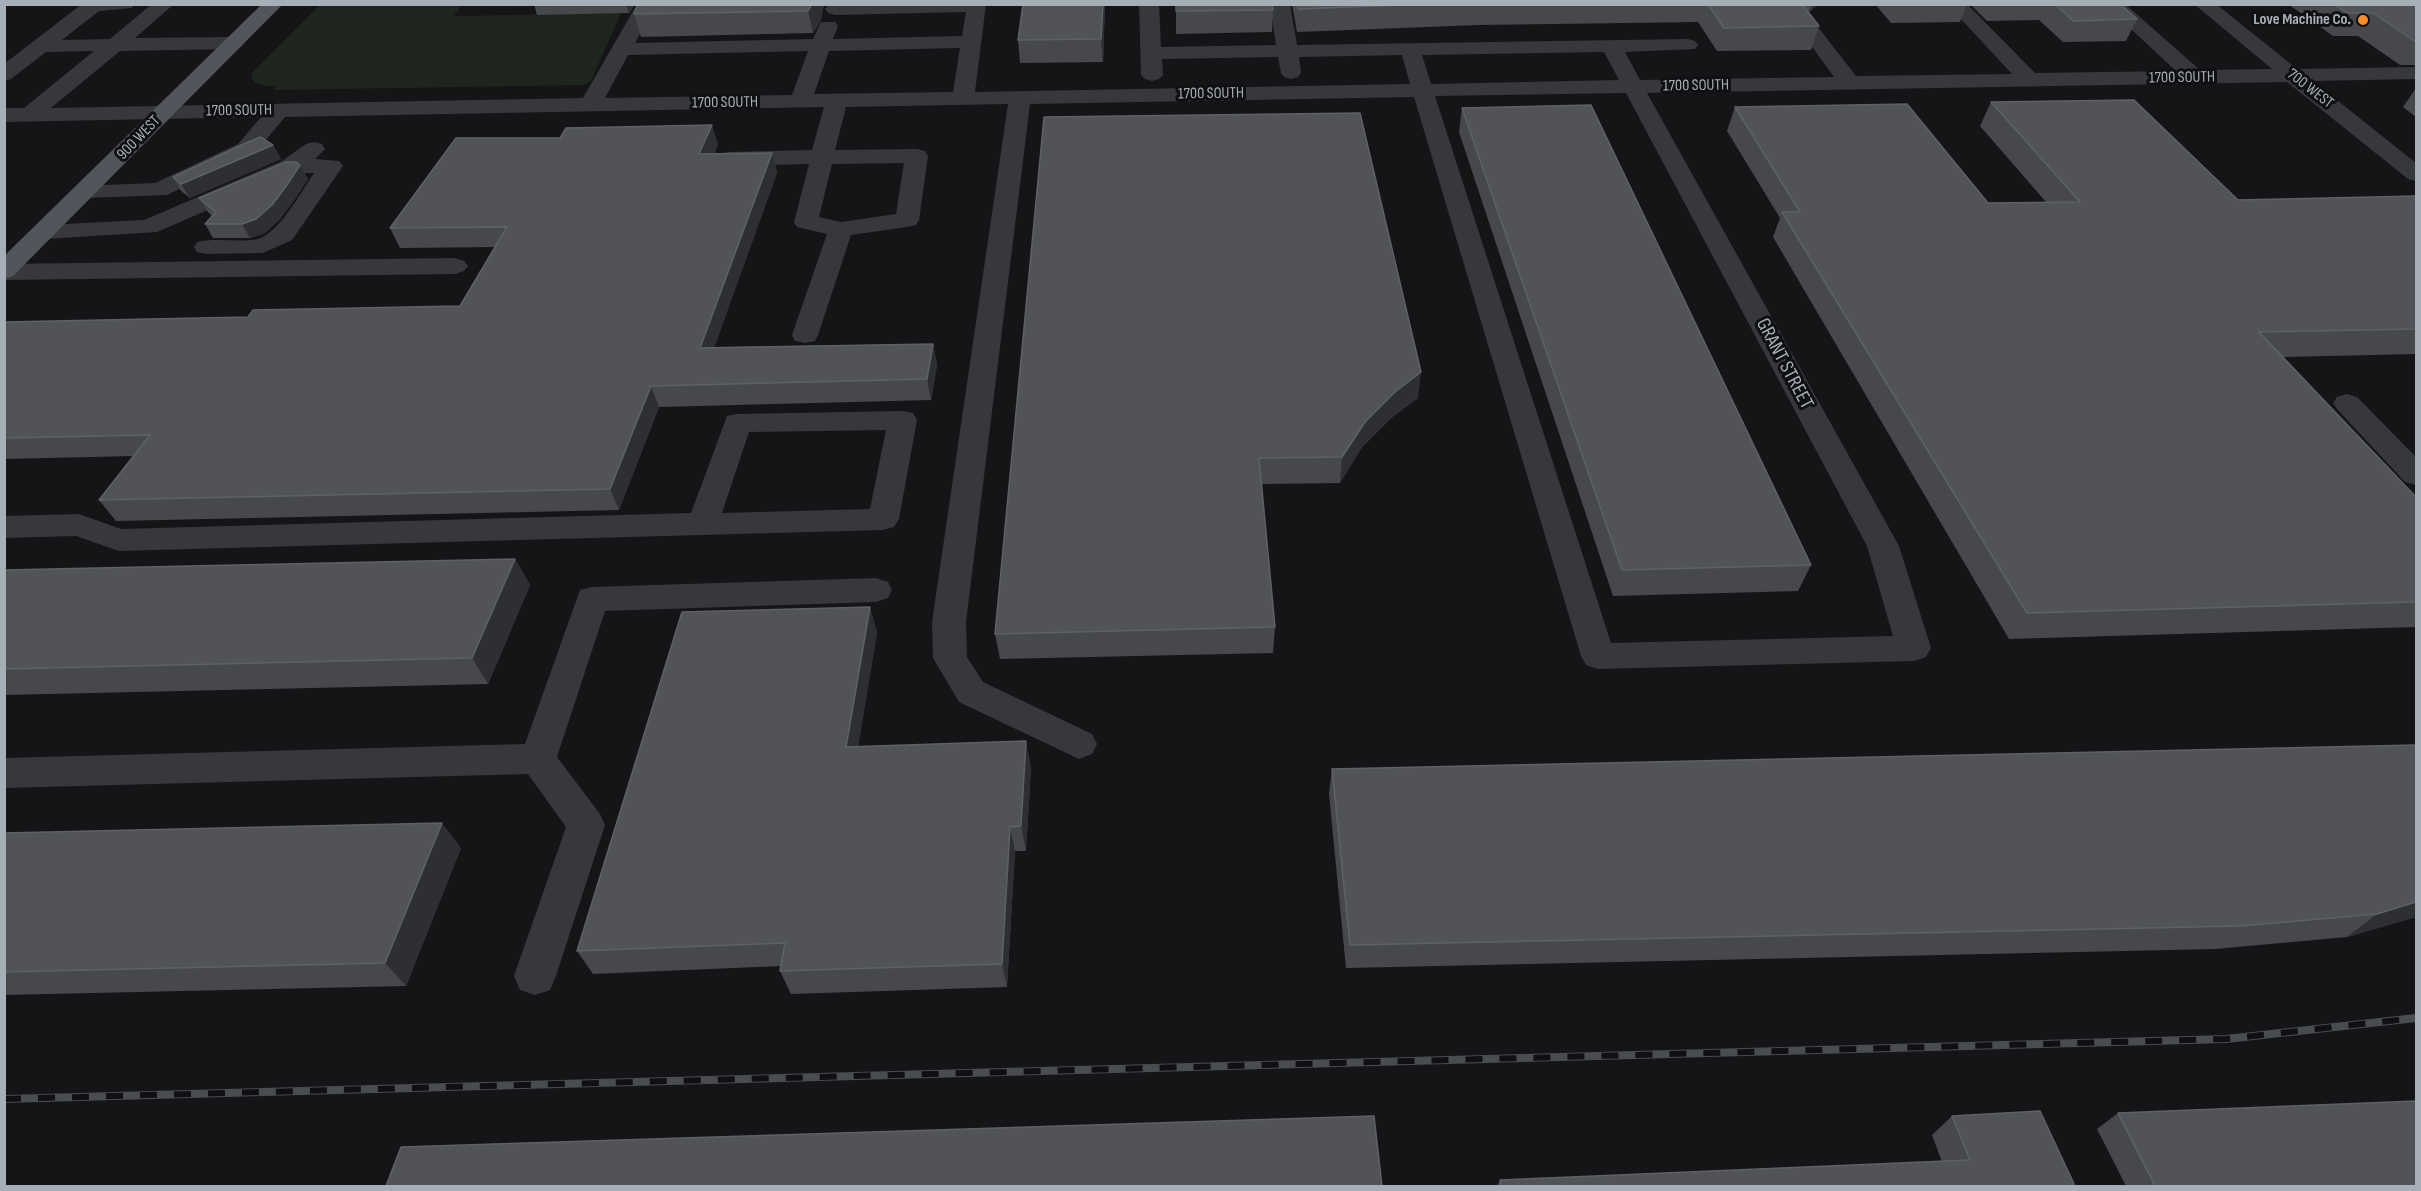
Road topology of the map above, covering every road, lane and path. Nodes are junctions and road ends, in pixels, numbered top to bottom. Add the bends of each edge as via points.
1 (125, 4) edge
2 (165, 4) edge
3 (274, 4) edge
4 (647, 4) edge
5 (1149, 4) edge
6 (1280, 4) edge
7 (1790, 4) edge
8 (1956, 4) edge
9 (2113, 4) edge
10 (2203, 4) edge
11 (835, 7) edge
12 (972, 42) junction
13 (234, 43) junction
14 (115, 45) junction
15 (822, 45) junction
16 (1688, 45) dead end
17 (41, 46) junction
18 (1611, 46) junction
19 (1512, 48) junction
20 (622, 49) junction
21 (1410, 49) junction
22 (1288, 51) junction
23 (1151, 53) junction
24 (2416, 73) edge
25 (4, 75) edge
26 (2292, 76) junction
27 (2195, 78) junction
28 (2030, 80) junction
29 (1850, 83) junction
30 (1635, 87) junction
31 (1530, 89) junction
32 (1423, 91) junction
33 (1294, 93) junction
34 (1153, 96) junction
35 (1020, 98) junction
36 (963, 99) junction
37 (837, 101) junction
38 (800, 102) junction
39 (590, 105) junction
40 (352, 109) junction
41 (279, 111) junction
42 (164, 113) junction
43 (4, 115) edge
44 (29, 115) junction
45 (271, 153) junction
46 (822, 157) junction
47 (729, 159) edge
48 (2416, 174) edge
49 (159, 190) junction
50 (86, 191) junction
51 (148, 227) junction
52 (123, 228) junction
53 (841, 229) junction
54 (45, 232) junction
55 (455, 266) dead end
56 (4, 272) edge
57 (805, 335) dead end
58 (2347, 403) dead end
59 (2416, 475) edge
60 (703, 524) junction
61 (4, 528) edge
62 (876, 590) dead end
63 (1079, 744) dead end
64 (538, 759) junction
65 (4, 772) edge
66 (535, 976) dead end

1 - 17 street via 94,5
2 - 14 street
3 - 13 main road, 900 WEST
4 - 20 street
5 - 23 street
6 - 22 street
7 - 29 street
8 - 28 street
9 - 27 street
10 - 26 street, 700 WEST
11 - 12 street via 977,6
11 - 15 street
12 - 15 street
12 - 36 street
13 - 14 street
13 - 42 main road, 900 WEST
14 - 17 street
14 - 44 street
15 - 20 street
15 - 38 street
16 - 18 street
17 - 25 street
18 - 19 street
18 - 30 street, GRANT STREET
19 - 21 street
19 - 31 street
20 - 39 street
21 - 22 street
21 - 32 street
22 - 23 street
22 - 33 street
23 - 34 street
24 - 26 street, 1700 SOUTH
26 - 27 street, 1700 SOUTH
26 - 48 street, 700 WEST
27 - 28 street, 1700 SOUTH
28 - 29 street, 1700 SOUTH
29 - 30 street, 1700 SOUTH
30 - 31 street, 1700 SOUTH
30 - 32 street, GRANT STREET via 1883,546 1914,648 1598,656
31 - 32 street, 1700 SOUTH
32 - 33 street, 1700 SOUTH
33 - 34 street, 1700 SOUTH
34 - 35 street, 1700 SOUTH
35 - 36 street, 1700 SOUTH
35 - 63 street via 949,622 950,658 971,692
36 - 37 street, 1700 SOUTH
37 - 38 street, 1700 SOUTH
37 - 46 street
38 - 39 street, 1700 SOUTH
39 - 40 street, 1700 SOUTH
40 - 41 street, 1700 SOUTH
40 - 45 street via 314,149
41 - 42 street, 1700 SOUTH
41 - 45 street
42 - 44 street, 1700 SOUTH
42 - 50 main road, 900 WEST
43 - 44 street, 1700 SOUTH
45 - 49 street
45 - 51 street
45 - 51 street via 331,166 283,235 263,246 155,248
46 - 47 street
46 - 53 street via 806,222
46 - 53 street via 917,156 907,220
49 - 50 street
49 - 52 street
50 - 54 main road, 900 WEST
51 - 52 street
52 - 54 street
53 - 57 street
54 - 56 main road, 900 WEST
55 - 56 street
58 - 59 street
60 - 60 street via 883,519 903,420 736,423
60 - 61 street via 119,540 79,525
62 - 64 street via 592,598
64 - 65 street
64 - 66 street via 586,825

